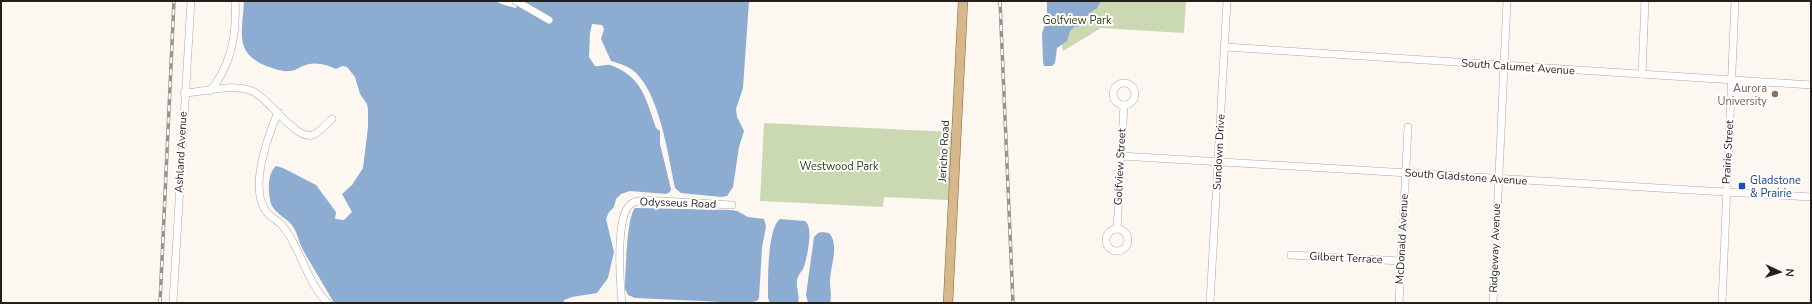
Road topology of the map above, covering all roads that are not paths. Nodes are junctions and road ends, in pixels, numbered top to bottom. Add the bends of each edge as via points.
1 (191, 1) edge
2 (235, 1) edge
3 (516, 1) edge
4 (963, 1) edge
5 (1227, 1) edge
6 (1507, 1) edge
7 (1645, 1) edge
8 (1735, 1) edge
9 (550, 20) dead end
10 (1225, 47) junction
11 (1504, 66) junction
12 (1642, 74) junction
13 (1731, 80) junction
14 (1811, 85) edge
15 (210, 91) junction
16 (184, 93) junction
17 (1124, 105) dead end
18 (278, 112) junction
19 (332, 119) dead end
20 (1408, 127) dead end
21 (1121, 156) junction
22 (1218, 161) junction
23 (1405, 173) junction
24 (1498, 180) junction
25 (1726, 191) junction
26 (1811, 197) edge
27 (732, 205) dead end
28 (1117, 229) dead end
29 (1291, 255) dead end
30 (1401, 261) junction
31 (173, 303) edge
32 (328, 303) edge
33 (622, 303) edge
34 (948, 303) edge
35 (1210, 303) edge
36 (1399, 303) edge
37 (1493, 303) edge
38 (1722, 303) edge

1 - 16 street, Ashland Avenue
2 - 15 street via 235,23 229,58 220,79
3 - 9 street
4 - 34 main road, Jericho Road
5 - 10 street, Sundown Drive
6 - 11 street, Ridgeway Avenue
7 - 12 street
8 - 13 street, Prairie Street
10 - 11 street, South Calumet Avenue
10 - 22 street, Sundown Drive
11 - 12 street, South Calumet Avenue
11 - 24 street, Ridgeway Avenue
12 - 13 street, South Calumet Avenue
13 - 14 street, South Calumet Avenue
13 - 25 street, Prairie Street
15 - 16 street
15 - 18 street via 240,88 251,91 266,100
16 - 31 street, Ashland Avenue
17 - 21 street, Golfview Street
18 - 19 street via 300,133 311,136
18 - 32 street via 263,152 261,199 269,215 279,222 287,233 315,286
20 - 23 street, McDonald Avenue
21 - 22 street, South Gladstone Avenue
21 - 28 street, Golfview Street
22 - 23 street, South Gladstone Avenue
22 - 35 street, Sundown Drive
23 - 24 street, South Gladstone Avenue
23 - 30 street, McDonald Avenue
24 - 25 street, South Gladstone Avenue
24 - 37 street, Ridgeway Avenue
25 - 26 street, South Gladstone Avenue
25 - 38 street, Prairie Street
27 - 33 street, Odysseus Road via 644,200 636,201 629,206 622,225 619,268
29 - 30 street, Gilbert Terrace
30 - 36 street, McDonald Avenue

